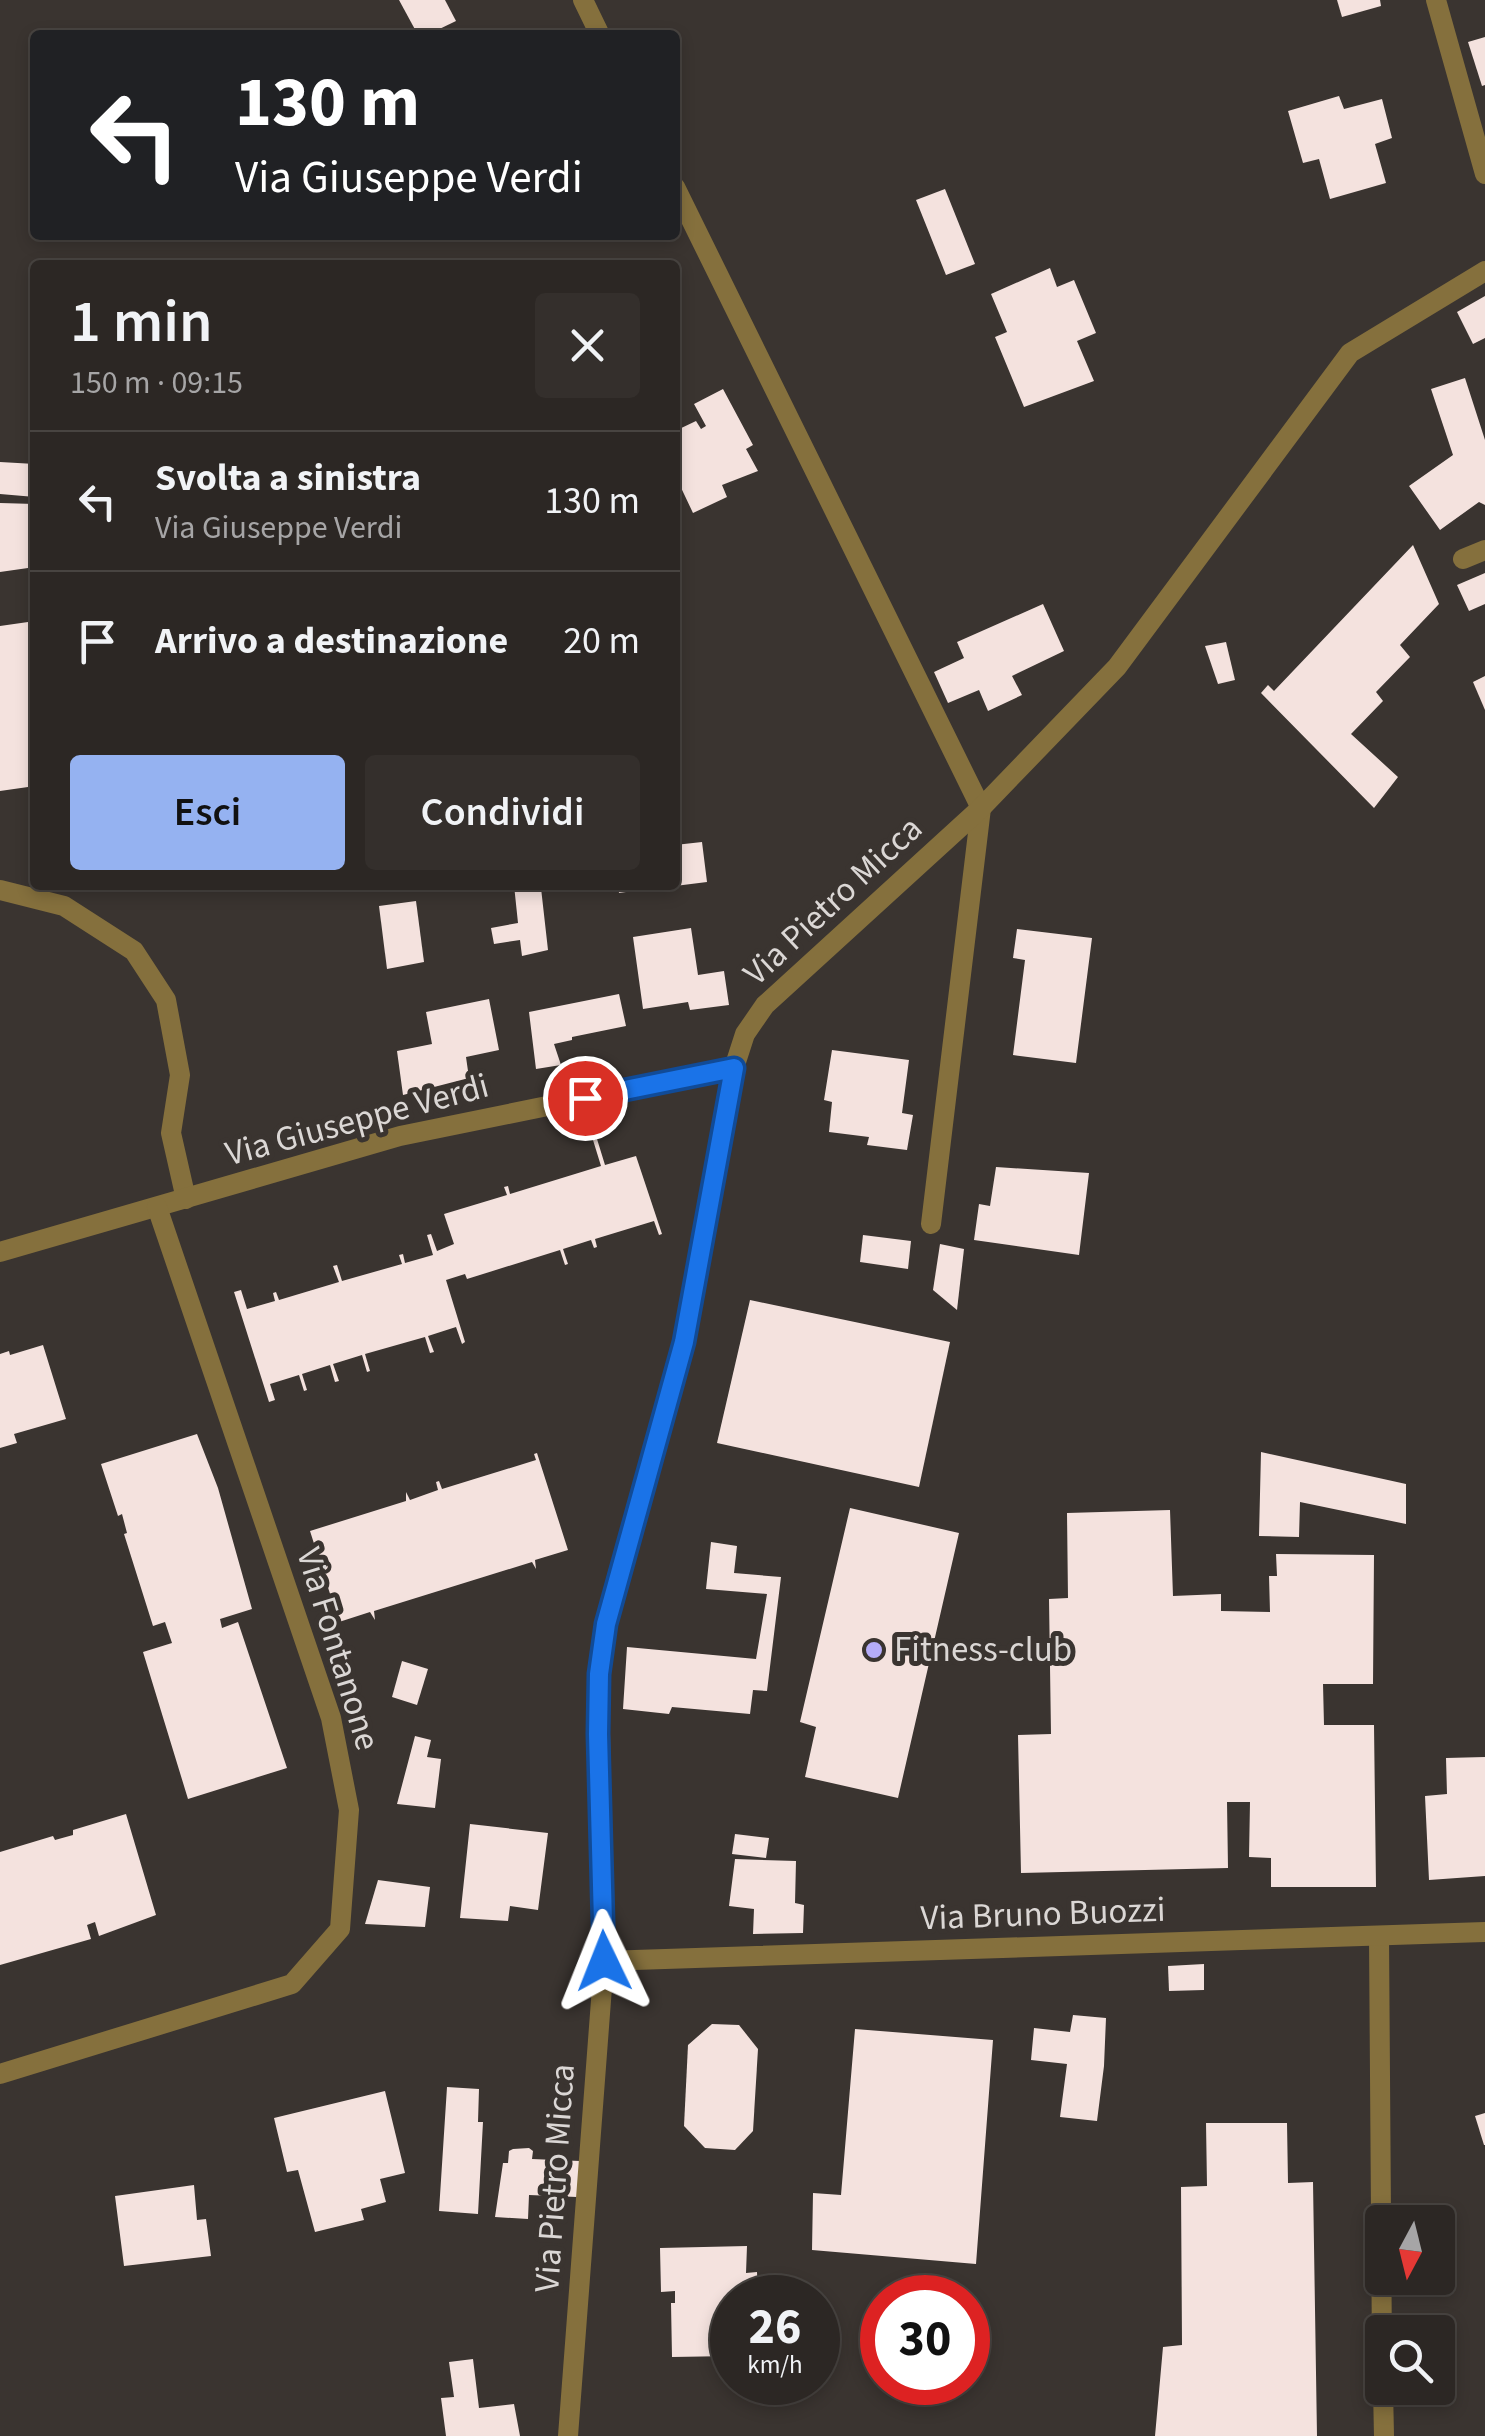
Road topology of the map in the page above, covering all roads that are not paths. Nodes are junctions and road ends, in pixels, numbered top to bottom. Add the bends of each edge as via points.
1 (583, 0) edge
2 (1436, 0) edge
3 (598, 30) edge
4 (1485, 174) edge
5 (680, 196) edge
6 (1485, 271) edge
7 (1485, 550) edge
8 (1463, 559) dead end
9 (981, 808) junction
10 (0, 890) edge
11 (734, 1068) junction
12 (186, 1199) junction
13 (157, 1207) junction
14 (931, 1224) dead end
15 (0, 1252) edge
16 (1485, 1932) edge
17 (1378, 1936) junction
18 (604, 1961) junction
19 (0, 2074) edge
20 (1382, 2315) edge
21 (1383, 2405) edge
22 (568, 2436) edge
23 (1384, 2436) edge

1 - 3 street
2 - 4 street
5 - 9 street
6 - 9 street, Via Pietro Micca via 1350,353 1118,667
7 - 8 street
9 - 11 street, Via Pietro Micca via 765,1005 745,1034
9 - 14 street
10 - 12 street via 64,906 134,951 166,1000 180,1075 171,1133
11 - 12 street, Via Giuseppe Verdi via 400,1136
11 - 18 street, Via Pietro Micca via 684,1342 606,1624 598,1734
12 - 13 street, Via Giuseppe Verdi
13 - 15 street, Via Giuseppe Verdi
13 - 19 street, Via Fontanone via 332,1718 349,1810 340,1929 292,1984
16 - 17 street, Via Bruno Buozzi
17 - 18 street, Via Bruno Buozzi
17 - 20 street
18 - 22 street, Via Pietro Micca
21 - 23 street

